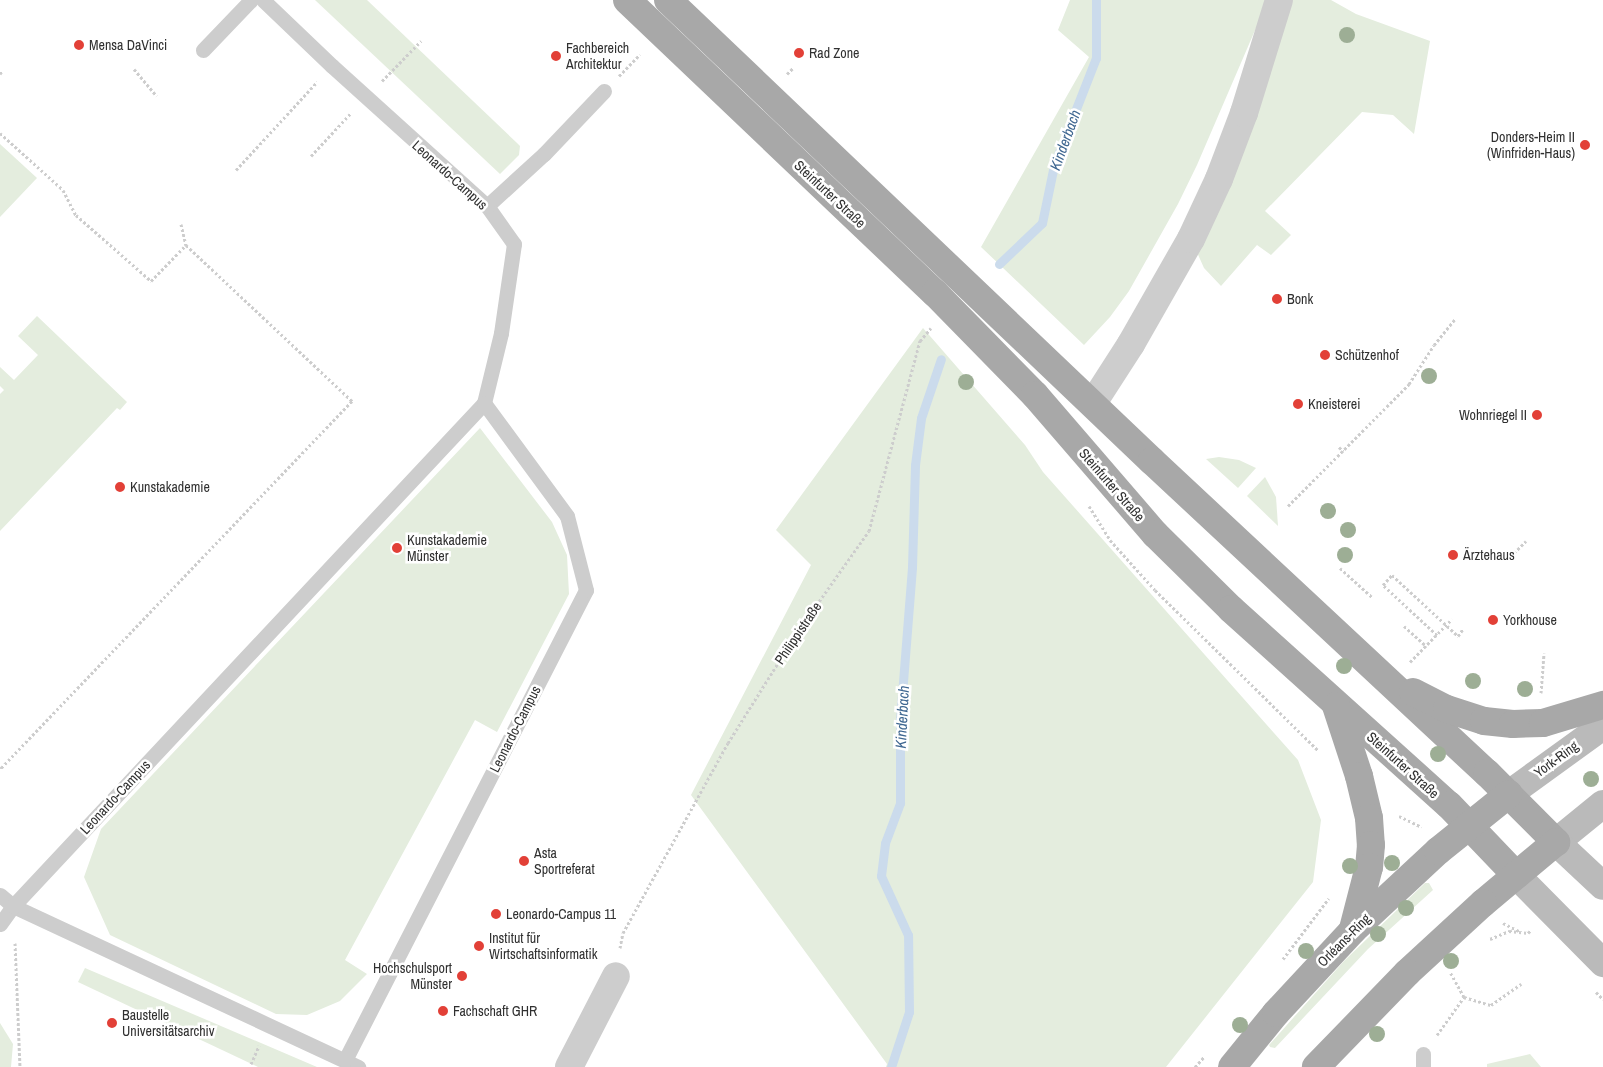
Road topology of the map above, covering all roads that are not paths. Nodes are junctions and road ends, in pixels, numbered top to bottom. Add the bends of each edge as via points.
1 (251, 0) edge
2 (263, 0) edge
3 (627, 0) edge
4 (668, 0) edge
5 (1279, 0) edge
6 (204, 50) dead end
7 (604, 91) road end
8 (487, 206) junction
9 (484, 403) junction
10 (1093, 403) junction
11 (1384, 678) junction
12 (1336, 705) junction
13 (1603, 705) edge
14 (1603, 726) edge
15 (1509, 794) junction
16 (1603, 804) edge
17 (1469, 827) junction
18 (1556, 842) junction
19 (1516, 876) junction
20 (1603, 886) edge
21 (0, 894) edge
22 (13, 906) junction
23 (0, 924) edge
24 (1353, 930) junction
25 (1603, 963) edge
26 (616, 976) dead end
27 (352, 1064) edge
28 (569, 1067) edge
29 (1232, 1067) edge
30 (1316, 1067) edge

1 - 6 lane
2 - 8 lane, Leonardo-Campus
3 - 12 main road, Steinfurter Straße via 936,293 1035,395 1155,534
4 - 10 main road, Steinfurter Straße
5 - 10 street via 1219,179 1191,239
7 - 8 lane via 544,154
8 - 9 lane, Leonardo-Campus via 514,244 501,332
9 - 22 lane, Leonardo-Campus
9 - 27 lane, Leonardo-Campus via 567,516 586,590
10 - 11 main road, Steinfurter Straße
11 - 13 main road via 1447,709 1484,721 1543,723
11 - 15 main road, Steinfurter Straße
12 - 17 main road, Steinfurter Straße
12 - 24 main road via 1369,818 1371,845 1368,867
14 - 15 main road, York-Ring
15 - 17 main road, Orléans-Ring
15 - 18 main road, Steinfurter Straße
16 - 18 main road
17 - 19 main road, Steinfurter Straße
17 - 24 main road, Orléans-Ring via 1438,851
18 - 19 main road
18 - 20 main road, Steinfurter Straße
19 - 25 main road, Steinfurter Straße
19 - 30 main road via 1408,973
21 - 22 lane, Leonardo-Campus
22 - 23 lane, Leonardo-Campus
22 - 27 lane, Leonardo-Campus
24 - 29 main road, Orléans-Ring via 1276,1013
26 - 28 street

